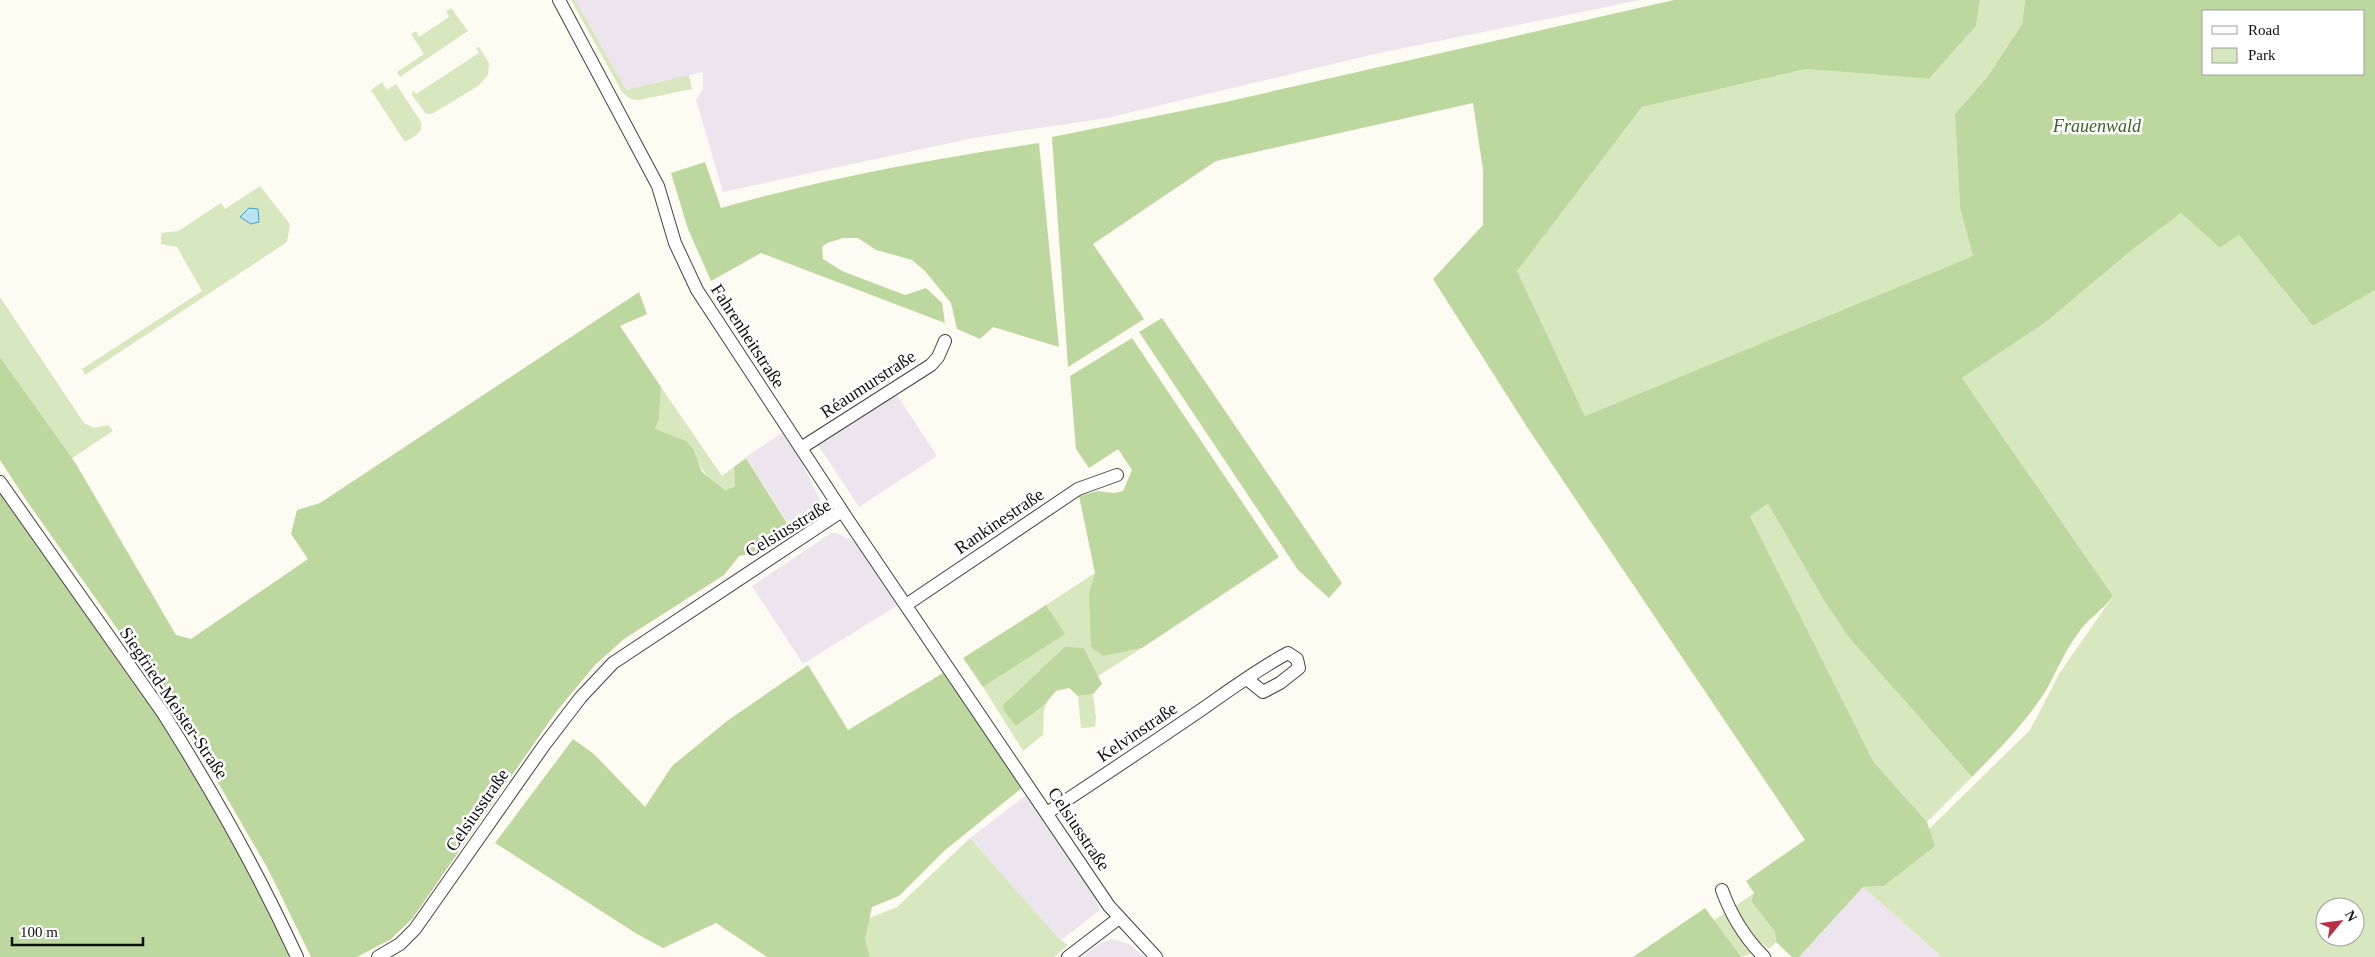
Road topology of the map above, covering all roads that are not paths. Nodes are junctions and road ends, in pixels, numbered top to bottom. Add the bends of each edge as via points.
1 (559, 0) edge
2 (945, 341) dead end
3 (801, 448) junction
4 (1116, 475) dead end
5 (0, 482) edge
6 (842, 511) junction
7 (906, 605) junction
8 (1247, 678) dead end
9 (1048, 813) junction
10 (1722, 890) dead end
11 (1119, 918) junction
12 (297, 957) edge
13 (378, 957) edge
14 (1068, 957) edge
15 (1156, 957) edge
16 (1764, 957) edge

1 - 3 street, Fahrenheitstraße via 658,186 675,243 697,290
2 - 3 street, Réaumurstraße via 931,365
3 - 6 street, Fahrenheitstraße
4 - 7 street, Rankinestraße via 1078,489
5 - 12 street, Siegfried-Meister-Straße via 188,752 246,850
6 - 7 street, Celsiusstraße
6 - 13 street, Celsiusstraße via 613,663 581,697 545,744 415,930
7 - 9 street, Celsiusstraße
8 - 9 street, Kelvinstraße
9 - 11 street, Celsiusstraße
10 - 16 street via 1729,910
11 - 14 street
11 - 15 street, Celsiusstraße

